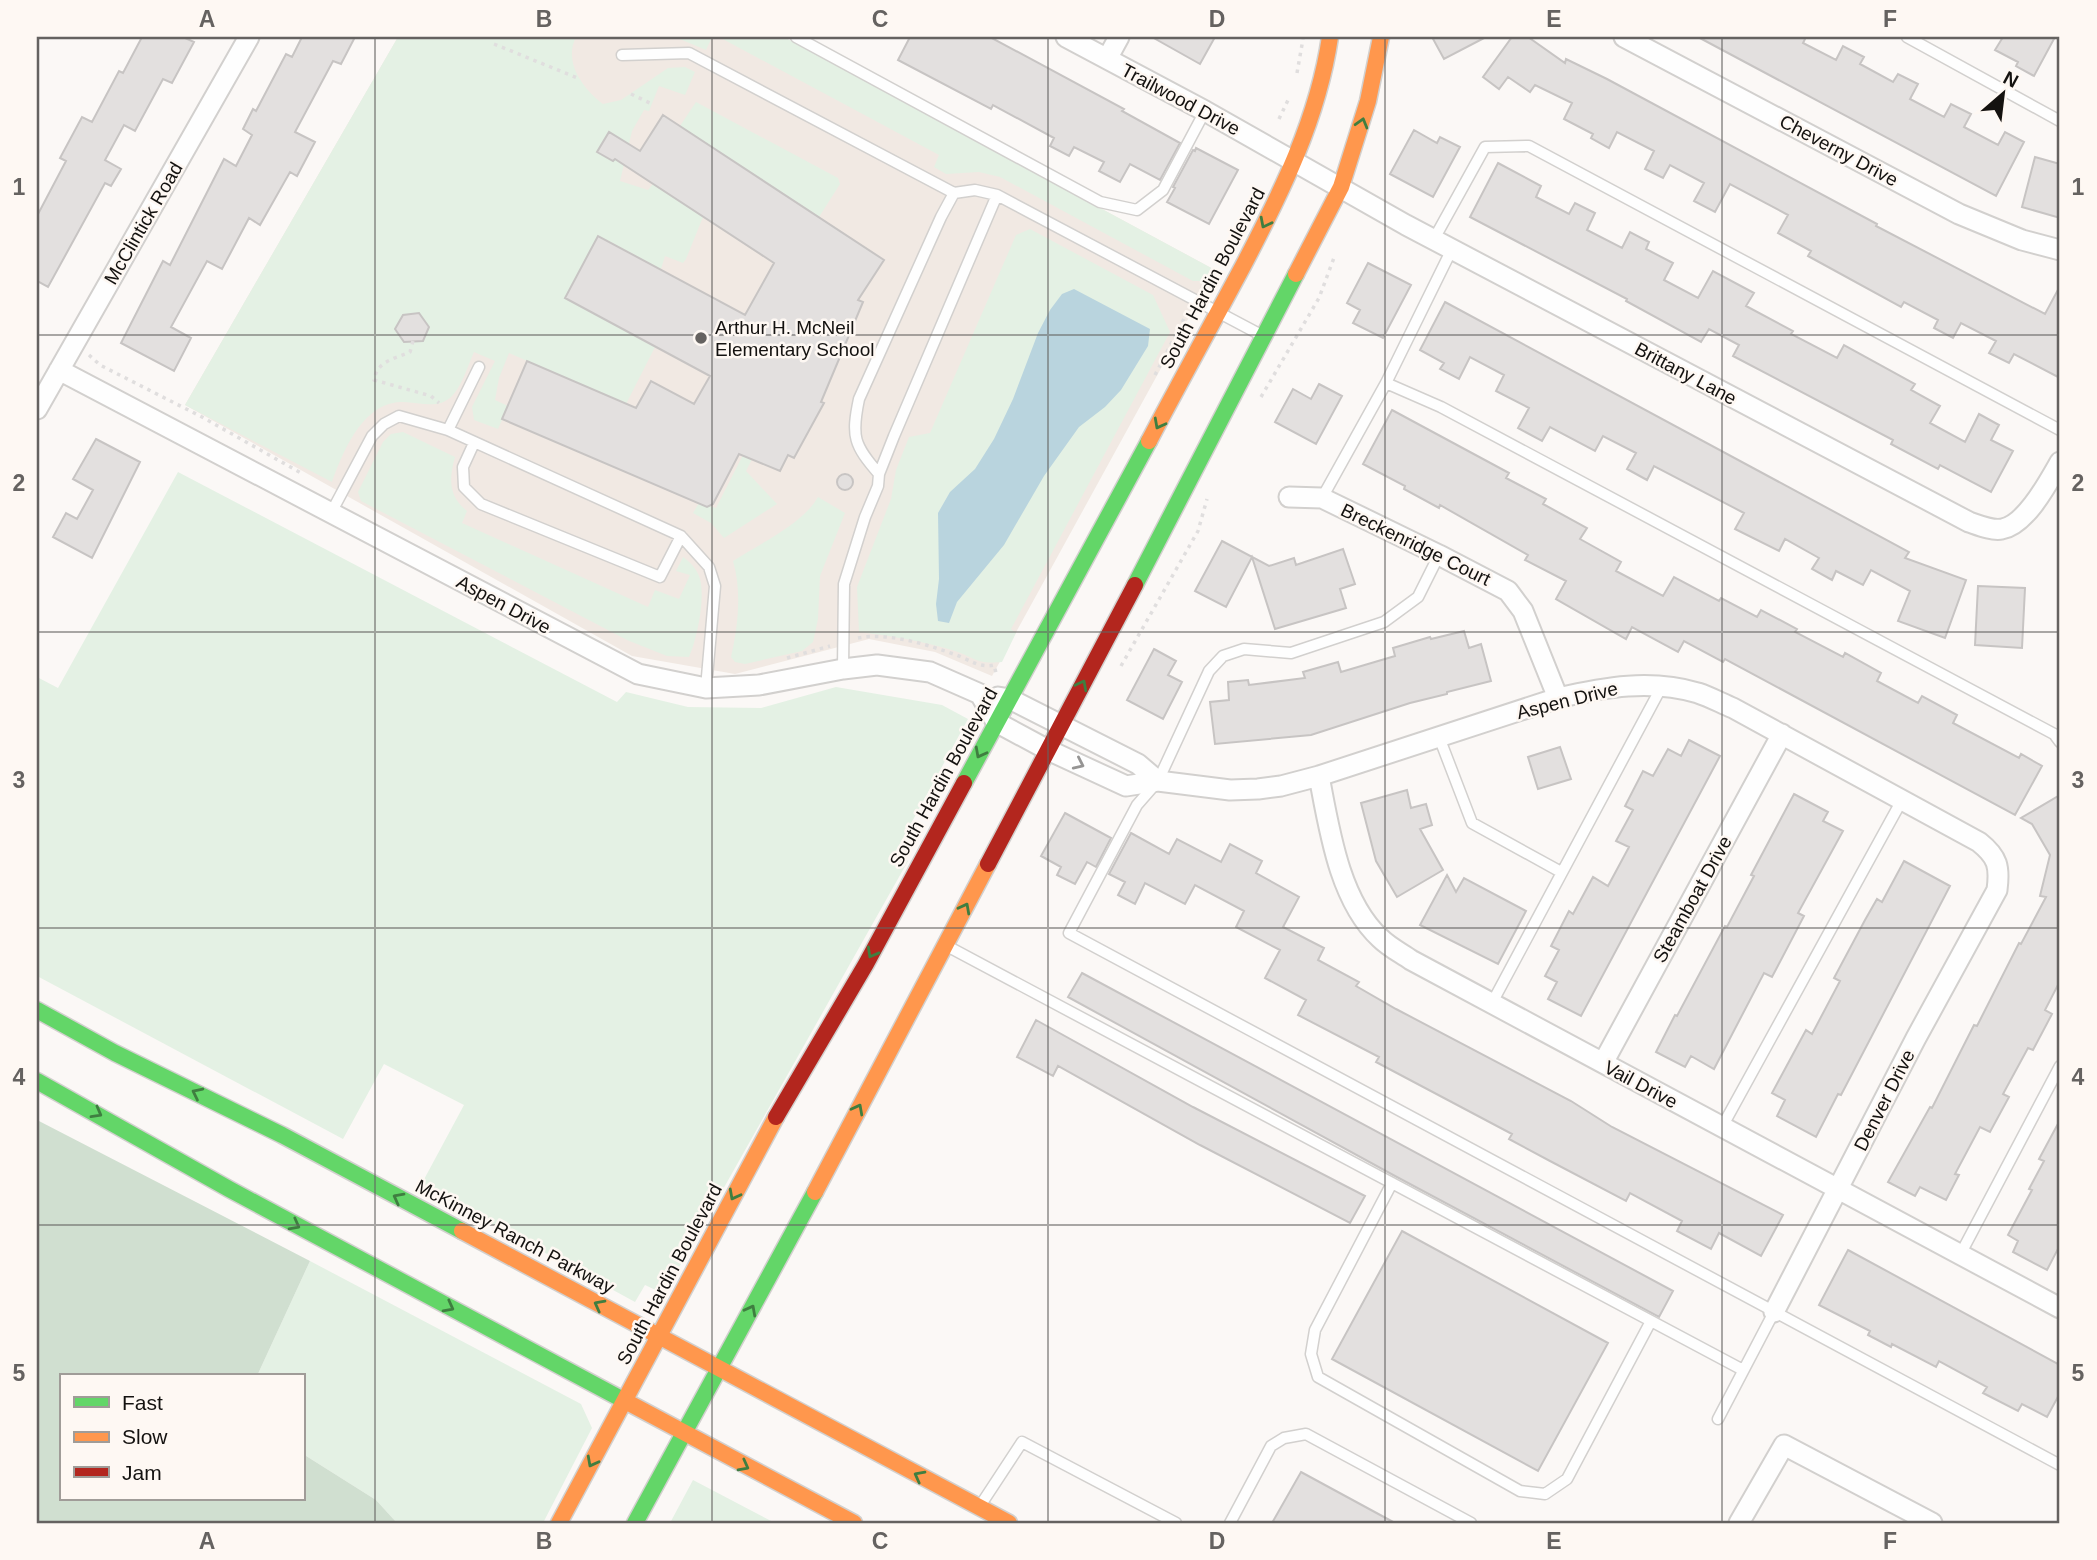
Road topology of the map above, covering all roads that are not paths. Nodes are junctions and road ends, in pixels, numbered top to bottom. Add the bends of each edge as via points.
1 (249, 37) edge
2 (796, 37) edge
3 (1066, 37) edge
4 (1119, 37) edge
5 (1330, 37) edge
6 (1381, 37) edge
7 (1624, 37) edge
8 (1907, 37) edge
9 (622, 55) dead end
10 (1107, 59) junction
11 (1205, 111) junction
12 (2060, 121) edge
13 (1295, 161) junction
14 (1340, 187) junction
15 (954, 193) junction
16 (997, 195) junction
17 (1434, 239) junction
18 (1452, 249) junction
19 (2060, 250) edge
20 (1218, 313) junction
21 (1263, 336) junction
22 (479, 367) dead end
23 (59, 370) junction
24 (1385, 383) junction
25 (37, 409) edge
26 (448, 430) junction
27 (2060, 430) edge
28 (474, 443) junction
29 (2060, 462) edge
30 (879, 474) junction
31 (1289, 497) dead end
32 (1322, 498) junction
33 (331, 513) junction
34 (681, 536) junction
35 (1439, 555) junction
36 (843, 669) junction
37 (1662, 686) junction
38 (706, 688) junction
39 (980, 694) junction
40 (1558, 698) junction
41 (1010, 699) junction
42 (996, 722) junction
43 (2060, 724) edge
44 (1062, 726) junction
45 (1782, 734) junction
46 (1439, 737) junction
47 (2057, 738) edge
48 (1048, 750) junction
49 (1319, 776) junction
50 (1158, 780) junction
51 (1902, 800) junction
52 (1561, 872) junction
53 (1997, 890) joint
54 (945, 945) junction
55 (1492, 1003) junction
56 (37, 1010) edge
57 (1602, 1063) junction
58 (2060, 1066) edge
59 (37, 1081) edge
60 (1722, 1127) junction
61 (1392, 1183) junction
62 (1838, 1189) junction
63 (1960, 1255) junction
64 (2060, 1308) edge
65 (1774, 1312) junction
66 (1651, 1321) junction
67 (659, 1338) junction
68 (719, 1370) junction
69 (1743, 1370) junction
70 (624, 1402) junction
71 (1718, 1419) dead end
72 (684, 1434) junction
73 (2060, 1465) edge
74 (980, 1507) junction
75 (559, 1523) edge
76 (635, 1523) edge
77 (854, 1523) edge
78 (1009, 1523) edge
79 (1176, 1523) edge
80 (1230, 1523) edge
81 (1471, 1523) edge
82 (1739, 1523) edge
83 (1932, 1523) edge

1 - 23 street, McClintick Road
2 - 11 lane via 1100,202 1137,210 1163,190
3 - 10 street, Trailwood Drive
4 - 10 street
5 - 13 main road, South Hardin Boulevard via 1325,71
14 -> 6 main road via 1368,101
7 - 19 street, Cheverny Drive via 1959,214
8 - 12 lane
9 - 15 lane via 689,53
10 - 11 street, Trailwood Drive
11 - 13 street, Trailwood Drive
13 - 14 street, Brittany Lane
13 -> 20 main road, South Hardin Boulevard
14 - 17 street, Brittany Lane
14 - 21 main road
15 - 16 lane via 975,190
15 - 30 lane via 859,400 853,426 860,452
16 - 20 lane
16 - 30 lane
17 - 18 street, Brittany Lane
17 - 27 lane via 1485,147 1529,146
18 - 24 lane
18 - 29 street, Brittany Lane via 1969,522 2002,529 2016,523
20 - 21 lane
20 -> 41 main road, South Hardin Boulevard
44 -> 21 main road
22 - 26 lane
23 - 25 street, McClintick Road
23 - 33 street, Aspen Drive
24 - 32 lane
24 - 47 lane via 1441,407
26 - 28 lane
26 - 33 lane via 399,416 384,424 372,436
28 - 34 lane
28 - 34 lane via 463,467 464,486 481,504 660,577
30 - 36 lane via 844,584
31 - 32 street, Breckenridge Court
32 - 35 street, Breckenridge Court
33 - 38 street, Aspen Drive via 638,674
34 - 38 lane via 709,567 715,586
35 - 40 street, Breckenridge Court via 1508,592 1523,611
35 - 50 lane via 1418,597 1384,622 1292,653 1244,649 1223,656 1209,671
36 - 38 street, Aspen Drive via 759,685
36 - 39 street, Aspen Drive via 877,665 930,672
37 - 40 street, Aspen Drive via 1626,685
37 - 45 street, Aspen Drive via 1698,693
37 - 52 lane
39 - 41 street, Aspen Drive
39 - 42 street
40 - 46 street, Aspen Drive
41 - 42 main road, South Hardin Boulevard
41 - 44 street, Aspen Drive
42 - 48 street, Aspen Drive
42 -> 67 main road, South Hardin Boulevard via 866,964 766,1135
43 - 47 lane
44 - 48 main road
44 - 50 street, Aspen Drive via 1138,764
45 - 51 street, Aspen Drive
45 - 57 street, Steamboat Drive
46 - 49 street, Aspen Drive
46 - 52 lane via 1472,823
48 -> 50 street, Aspen Drive via 1126,786
54 -> 48 main road
49 - 50 street, Aspen Drive via 1281,786 1230,790
49 - 55 street, Vail Drive via 1331,841 1363,919 1381,939 1411,960
50 - 65 lane via 1137,805 1069,933
51 - 53 street, Aspen Drive via 1987,849 2000,871
51 - 60 lane
52 - 55 lane
53 - 62 street, Denver Drive
54 - 61 lane
68 -> 54 main road
55 - 57 street, Vail Drive
67 -> 56 main road, McKinney Ranch Parkway via 282,1135
57 - 60 street, Vail Drive
58 - 63 lane
59 -> 70 main road
60 - 62 street, Vail Drive
61 - 66 lane
61 - 66 lane via 1315,1330 1311,1354 1318,1377 1520,1491 1545,1493 1567,1479
62 - 63 street, Vail Drive
62 - 65 street, Denver Drive
63 - 64 street, Vail Drive
65 - 69 lane
65 - 73 lane
66 - 69 lane
67 - 68 main road, McKinney Ranch Parkway
67 - 70 main road, South Hardin Boulevard
68 - 72 main road
74 -> 68 main road, McKinney Ranch Parkway
69 - 71 lane
70 - 72 main road
70 -> 75 main road, South Hardin Boulevard
72 - 76 main road
72 -> 77 main road
74 - 78 main road, McKinney Ranch Parkway
74 - 79 lane via 1022,1441
80 - 81 lane via 1271,1446 1283,1437 1306,1434
82 - 83 street via 1784,1445

